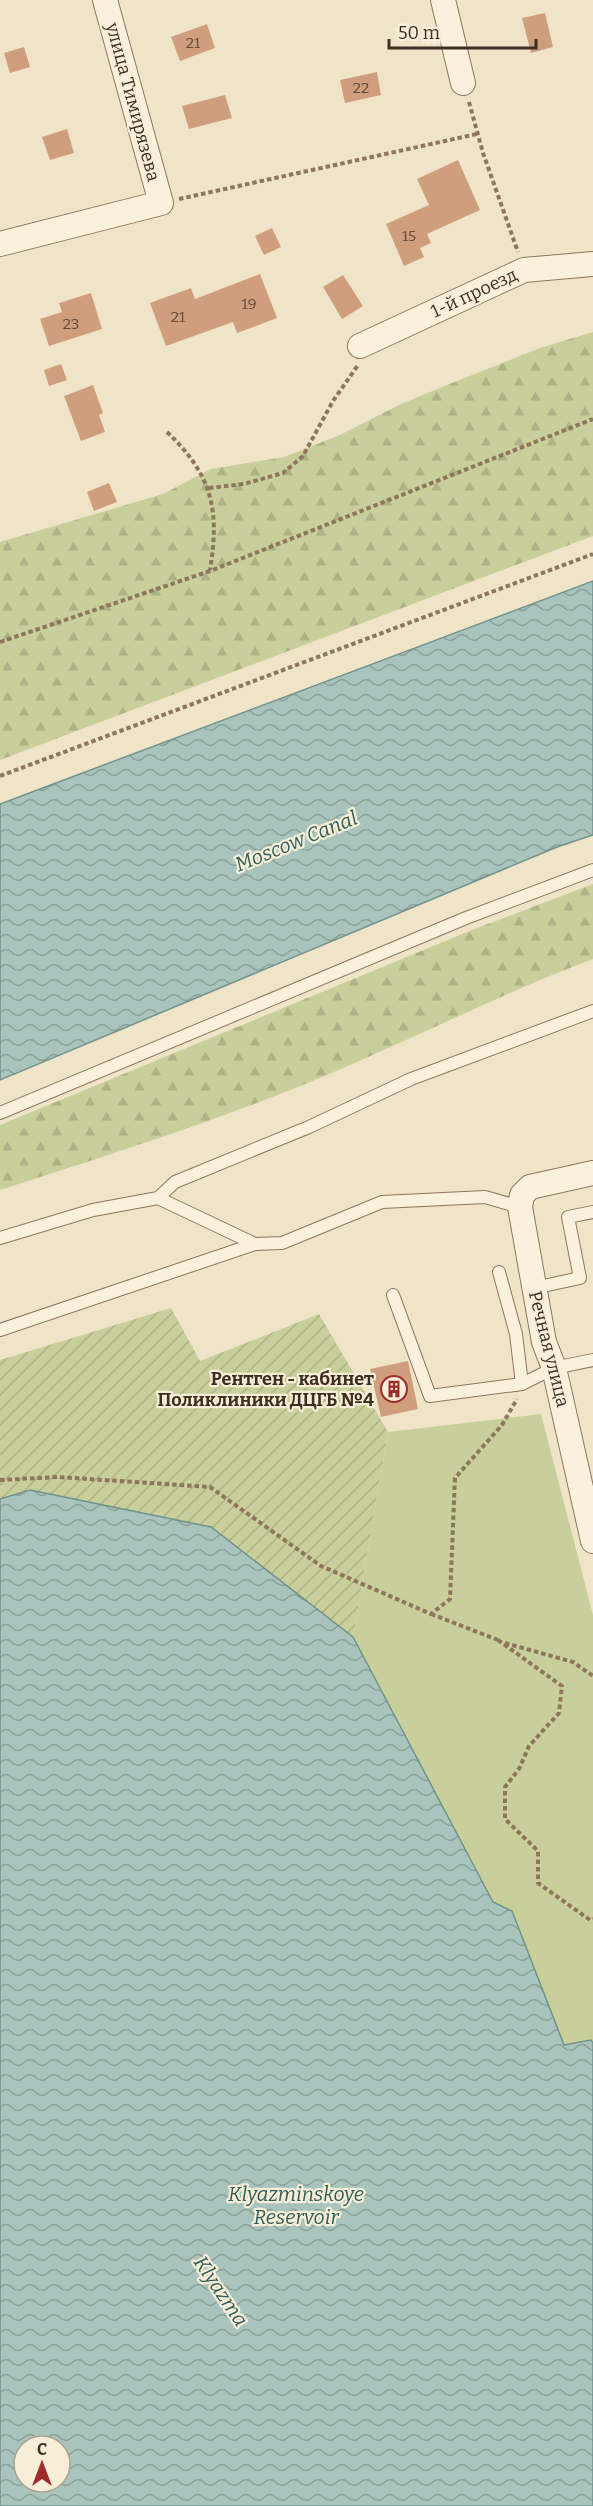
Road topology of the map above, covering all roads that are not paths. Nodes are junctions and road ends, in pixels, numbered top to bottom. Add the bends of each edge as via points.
1 (105, 0) edge
2 (443, 0) edge
3 (463, 83) road end
4 (0, 244) edge
5 (593, 264) edge
6 (360, 346) road end
7 (593, 870) edge
8 (593, 1011) edge
9 (0, 1113) edge
10 (593, 1173) edge
11 (158, 1198) junction
12 (520, 1207) junction
13 (593, 1212) edge
14 (0, 1238) edge
15 (255, 1244) junction
16 (499, 1272) dead end
17 (534, 1288) junction
18 (393, 1295) dead end
19 (0, 1330) edge
20 (593, 1360) edge
21 (554, 1368) junction
22 (522, 1384) junction
23 (593, 1541) edge

1 - 4 street, улица Тимирязева via 161,203
2 - 3 street
5 - 6 street, 1-й проезд via 524,270
7 - 9 lane via 466,918
8 - 11 lane via 411,1079 309,1127 175,1182
10 - 12 street via 530,1187 522,1195
11 - 14 lane via 93,1210
11 - 15 lane
12 - 15 lane via 485,1197 382,1202 282,1243
12 - 17 street, Речная улица
13 - 17 lane via 568,1217 580,1278
15 - 19 lane
16 - 22 lane via 516,1334
17 - 21 street, Речная улица via 544,1342
18 - 22 lane via 430,1396
20 - 21 lane
21 - 22 lane
21 - 23 street, Речная улица

